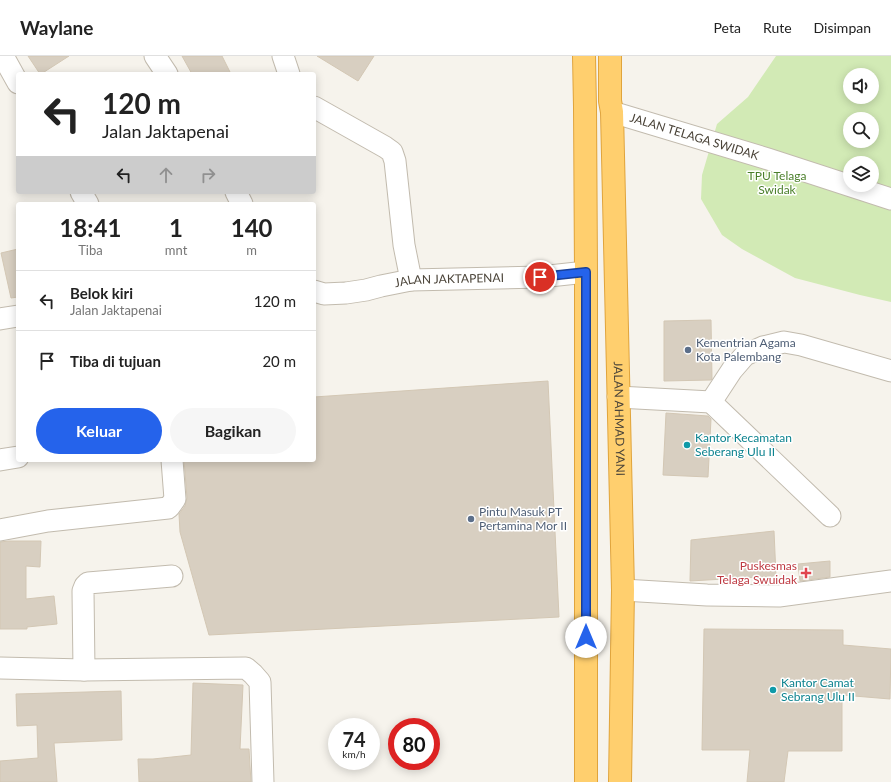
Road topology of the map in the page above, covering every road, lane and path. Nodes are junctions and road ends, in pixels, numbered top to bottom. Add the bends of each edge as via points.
1 (2, 56) edge
2 (155, 56) edge
3 (282, 56) edge
4 (584, 56) edge
5 (610, 56) edge
6 (165, 72) edge
7 (288, 72) edge
8 (16, 80) edge
9 (316, 107) edge
10 (585, 108) junction
11 (612, 112) junction
12 (891, 199) edge
13 (586, 272) junction
14 (411, 280) junction
15 (316, 292) edge
16 (16, 316) edge
17 (0, 319) edge
18 (891, 371) edge
19 (618, 397) junction
20 (712, 402) junction
21 (16, 457) edge
22 (0, 460) edge
23 (172, 462) edge
24 (830, 516) dead end
25 (0, 530) edge
26 (172, 576) dead end
27 (891, 581) edge
28 (623, 590) junction
29 (0, 668) edge
30 (84, 670) junction
31 (264, 782) edge
32 (586, 782) edge
33 (620, 782) edge

1 - 8 street
2 - 6 street
3 - 7 street
4 - 10 highway
5 - 11 highway, JALAN AHMAD YANI
9 - 14 street via 392,152
10 - 11 highway
10 - 13 highway
11 - 12 street, JALAN TELAGA SWIDAK
11 - 19 highway, JALAN AHMAD YANI
13 - 14 street, JALAN JAKTAPENAI via 540,277
13 - 32 highway
14 - 15 street, JALAN JAKTAPENAI via 346,293 324,294
16 - 17 street
18 - 20 street via 784,342 745,355 732,370
19 - 20 street
19 - 28 highway, JALAN AHMAD YANI
20 - 24 street
21 - 22 street
23 - 25 street via 175,499 168,508 48,521
26 - 30 street via 88,583 84,586
27 - 28 street via 780,596
28 - 33 highway, JALAN AHMAD YANI
29 - 30 street
30 - 31 street via 246,668 260,682

